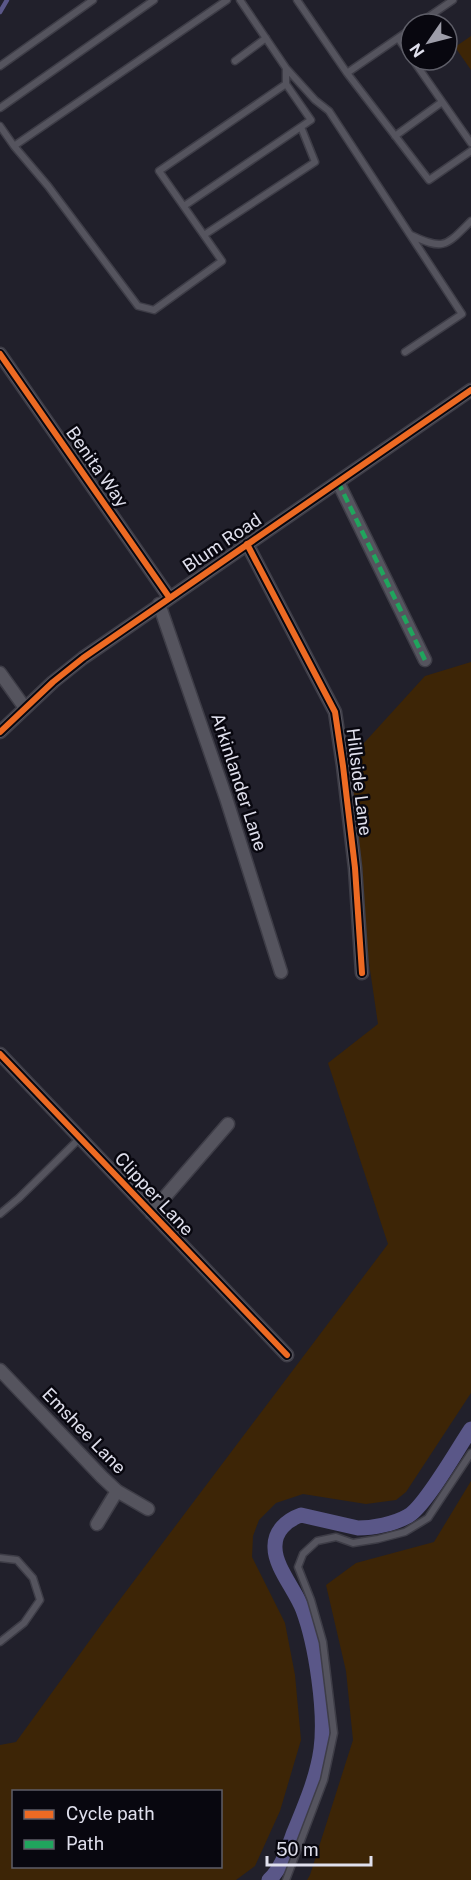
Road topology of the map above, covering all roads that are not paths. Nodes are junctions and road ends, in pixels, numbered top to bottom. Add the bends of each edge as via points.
1 (93, 0) edge
2 (154, 0) edge
3 (227, 0) edge
4 (240, 0) edge
5 (297, 0) edge
6 (453, 0) edge
7 (436, 12) edge
8 (266, 38) junction
9 (398, 38) edge
10 (235, 61) dead end
11 (0, 66) edge
12 (286, 68) junction
13 (421, 72) edge
14 (347, 73) junction
15 (286, 84) junction
16 (442, 102) junction
17 (0, 108) edge
18 (0, 126) edge
19 (302, 127) junction
20 (395, 136) junction
21 (471, 143) edge
22 (14, 146) junction
23 (471, 151) edge
24 (184, 206) junction
25 (471, 221) edge
26 (204, 235) junction
27 (411, 235) junction
28 (405, 352) dead end
29 (0, 354) edge
30 (471, 390) edge
31 (338, 482) junction
32 (247, 544) junction
33 (164, 601) junction
34 (425, 660) dead end
35 (0, 673) edge
36 (25, 708) junction
37 (0, 732) edge
38 (281, 972) dead end
39 (362, 973) dead end
40 (0, 1054) edge
41 (228, 1124) dead end
42 (80, 1138) junction
43 (151, 1213) junction
44 (0, 1214) edge
45 (287, 1355) dead end
46 (0, 1370) edge
47 (471, 1453) edge
48 (117, 1491) junction
49 (148, 1509) dead end
50 (97, 1524) dead end
51 (0, 1558) edge
52 (0, 1641) edge
53 (286, 1880) edge

1 - 11 lane
2 - 17 lane
3 - 22 lane
4 - 8 lane
5 - 14 lane
6 - 7 lane
8 - 10 lane
8 - 12 lane
9 - 14 lane
12 - 15 lane
12 - 27 lane via 329,111
13 - 16 lane
14 - 20 lane
15 - 19 lane via 311,120
15 - 24 lane via 159,171
16 - 20 lane
16 - 21 lane
18 - 22 lane
19 - 24 lane
19 - 26 lane via 315,162
20 - 23 lane via 429,180
22 - 26 lane via 138,306 154,310 222,261
24 - 26 lane
25 - 27 lane via 443,245 432,246
27 - 28 lane via 462,314
29 - 33 street, Benita Way
30 - 31 street, Blum Road
31 - 32 street, Blum Road
31 - 34 street
32 - 33 street, Blum Road
32 - 39 street, Hillside Lane via 335,712 344,766
33 - 36 street, Blum Road via 75,664
33 - 38 street, Arkinlander Lane
35 - 36 street
36 - 37 street, Blum Road
40 - 42 street, Clipper Lane
41 - 43 street
42 - 43 street, Clipper Lane
42 - 44 lane
43 - 45 street, Clipper Lane
46 - 48 street, Emshee Lane
47 - 53 lane via 428,1518 405,1532 353,1543 336,1537 317,1541 303,1554 298,1567 323,1642 333,1733 324,1780
48 - 49 street, Emshee Lane
48 - 50 street
51 - 52 lane via 17,1560 33,1578 40,1600 24,1623

